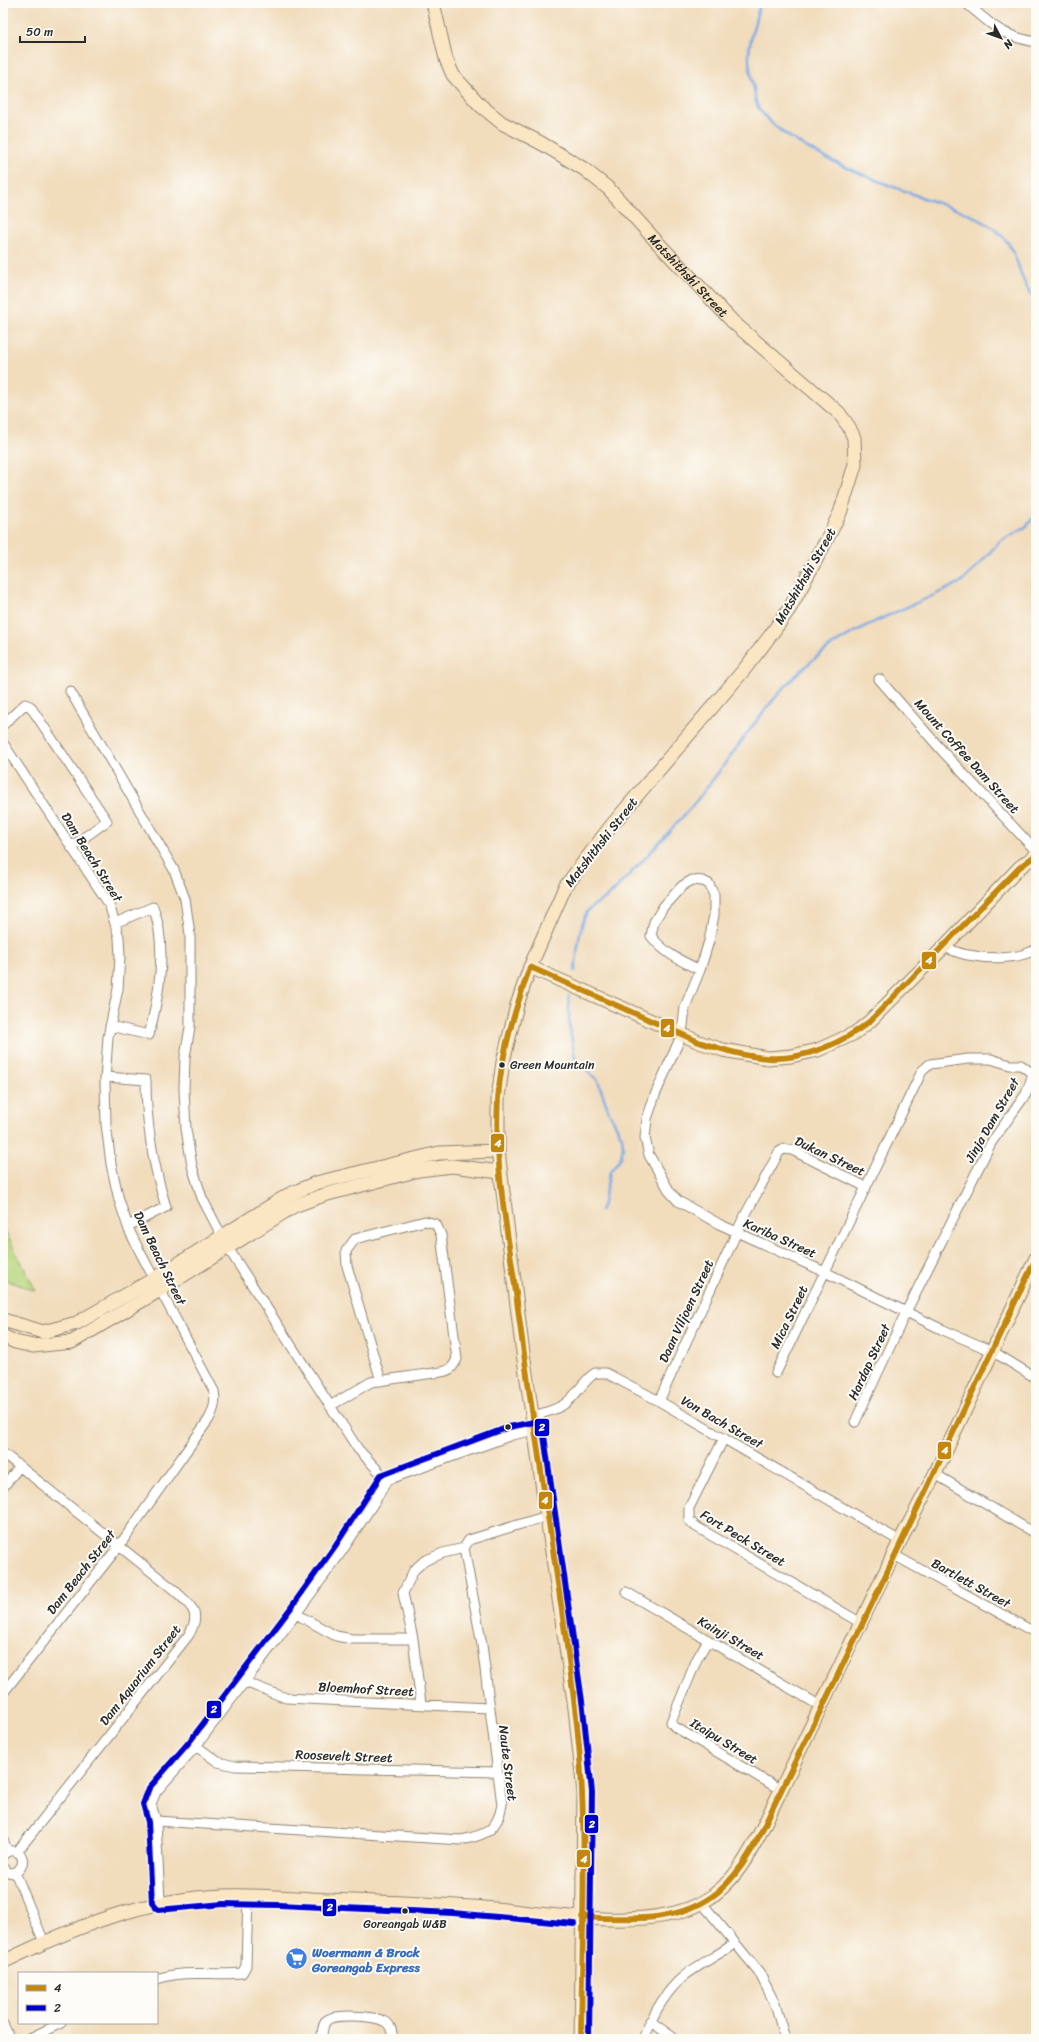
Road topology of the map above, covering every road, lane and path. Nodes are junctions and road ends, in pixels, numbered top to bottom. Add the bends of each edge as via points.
1 (433, 3) edge
2 (966, 3) edge
3 (1036, 42) edge
4 (879, 679) dead end
5 (70, 691) dead end
6 (3, 725) edge
7 (3, 744) edge
8 (71, 847) junction
9 (1036, 851) edge
10 (1036, 855) edge
11 (115, 923) junction
12 (944, 948) junction
13 (1036, 949) edge
14 (530, 967) junction
15 (700, 970) junction
16 (110, 1026) junction
17 (682, 1034) junction
18 (106, 1077) junction
19 (498, 1151) junction
20 (500, 1172) junction
21 (866, 1186) junction
22 (128, 1226) junction
23 (738, 1233) junction
24 (221, 1236) junction
25 (228, 1248) junction
26 (1036, 1258) edge
27 (825, 1272) junction
28 (157, 1284) junction
29 (906, 1312) junction
30 (3, 1320) edge
31 (3, 1336) edge
32 (992, 1351) junction
33 (776, 1373) dead end
34 (1036, 1378) edge
35 (380, 1381) junction
36 (660, 1401) junction
37 (330, 1406) junction
38 (533, 1416) junction
39 (855, 1422) dead end
40 (535, 1430) junction
41 (724, 1438) junction
42 (3, 1453) edge
43 (20, 1466) junction
44 (935, 1474) junction
45 (387, 1480) junction
46 (3, 1487) edge
47 (547, 1516) junction
48 (1036, 1534) edge
49 (900, 1541) junction
50 (119, 1546) junction
51 (464, 1548) junction
52 (894, 1555) junction
53 (626, 1592) dead end
54 (296, 1614) junction
55 (861, 1623) junction
56 (1036, 1633) edge
57 (413, 1639) junction
58 (708, 1640) junction
59 (245, 1682) junction
60 (3, 1693) edge
61 (421, 1704) junction
62 (822, 1707) junction
63 (488, 1708) junction
64 (196, 1746) junction
65 (497, 1772) junction
66 (781, 1790) junction
67 (156, 1822) junction
68 (3, 1840) edge
69 (9, 1853) edge
70 (4, 1870) edge
71 (15, 1872) junction
72 (248, 1896) junction
73 (160, 1902) junction
74 (702, 1903) junction
75 (582, 1917) junction
76 (44, 1942) junction
77 (735, 1943) junction
78 (3, 1962) edge
79 (158, 1980) edge
80 (650, 2021) junction
81 (3, 2024) edge
82 (59, 2024) edge
83 (10, 2039) edge
84 (28, 2039) edge
85 (322, 2039) edge
86 (393, 2039) edge
87 (581, 2039) edge
88 (643, 2039) edge
89 (675, 2039) edge
90 (785, 2039) edge

1 - 14 street, Matshithshi Street via 446,59 453,75 480,105 502,123 584,169 609,189 733,322 839,413 854,438 855,465 840,513 790,608 743,671 611,826 574,874 565,887
2 - 3 street via 996,29
4 - 9 street, Mount Coffee Dam Street
5 - 24 street via 174,870 185,899 190,934 190,1027 184,1090 186,1129 192,1166 202,1198
6 - 8 street via 25,704 30,706 107,821
7 - 8 street, Dam Beach Street
8 - 11 street, Dam Beach Street via 109,904
10 - 12 street via 1020,867
11 - 16 street, Dam Beach Street via 120,957 118,989
11 - 16 street via 153,907 157,919 161,967 149,1035
12 - 13 street via 967,955 994,957 1025,954
12 - 17 street via 860,1029 818,1050 768,1058 723,1050
14 - 17 street
14 - 19 street, Matshithshi Street via 516,1005 503,1062 498,1097
15 - 15 street, Kariba Street via 714,915 714,895 709,884 692,880 682,886 664,907 654,922 651,936 669,954
15 - 17 street, Kariba Street via 685,1007
16 - 18 street, Dam Beach Street
17 - 23 street, Kariba Street via 647,1119 645,1138 649,1155 664,1184 678,1201
18 - 22 street, Dam Beach Street via 106,1124 111,1164 118,1200
18 - 22 street via 146,1080 150,1145 166,1207
19 - 20 street, Matshithshi Street
19 - 24 street via 438,1153 316,1183 288,1195
20 - 25 street via 452,1166 419,1170 324,1194 294,1206
20 - 38 street, Matshithshi Street
21 - 23 street, Dukan Street via 792,1150 784,1149 773,1161
21 - 27 street, Jinja Dam Street
21 - 29 street, Jinja Dam Street via 915,1082 930,1064 991,1059 1021,1065 1033,1074 1026,1094 991,1143
22 - 28 street, Dam Beach Street
23 - 27 street, Kariba Street
23 - 36 street, Daan Viljoen Street
24 - 25 street
24 - 28 street
25 - 28 street
25 - 37 street
26 - 32 street
27 - 29 street, Kariba Street
27 - 33 street, Mica Street
28 - 30 street via 61,1329 43,1332
28 - 31 street via 72,1342 33,1346
28 - 50 street, Dam Beach Street via 214,1390 214,1408 209,1419
29 - 32 street, Kariba Street
29 - 39 street, Hardap Street
32 - 34 street, Kariba Street
32 - 44 street
35 - 35 street via 448,1371 457,1359 441,1235 436,1224 430,1221 355,1239 346,1251 347,1266
35 - 37 street via 365,1385
36 - 38 street, Von Bach Street via 606,1373 596,1373 560,1407
36 - 41 street, Von Bach Street
37 - 45 street via 358,1449
38 - 40 street, Matshithshi Street
40 - 45 street via 512,1435
40 - 47 street, Matshithshi Street
41 - 49 street, Von Bach Street
41 - 55 street, Fort Peck Street via 689,1508 689,1520 695,1526
42 - 43 street, Dam Aquarium Street
43 - 46 street
43 - 50 street, Dam Aquarium Street
44 - 48 street
44 - 49 street
45 - 54 street via 376,1502
47 - 51 street via 469,1540
47 - 75 street, Matshithshi Street via 575,1709 584,1794
49 - 52 street
50 - 60 street, Dam Beach Street
50 - 69 street, Dam Aquarium Street via 192,1606 196,1617 194,1627
51 - 57 street via 424,1561 407,1581 403,1594
51 - 63 street, Naute Street via 482,1645
52 - 55 street
52 - 56 street, Bartlett Street
53 - 58 street, Kainji Street
54 - 57 street via 336,1636 352,1639
54 - 59 street
55 - 62 street
57 - 61 street
58 - 62 street, Kainji Street
58 - 66 street, Itaipu Street via 697,1659 672,1722 675,1727
59 - 61 street, Bloemhof Street via 286,1698
59 - 64 street
61 - 63 street, Bloemhof Street
62 - 66 street
63 - 65 street, Naute Street
64 - 65 street, Roosevelt Street via 218,1762 235,1766
64 - 67 street via 156,1792 151,1804
65 - 67 street, Naute Street via 502,1805 499,1820 488,1832 461,1840
66 - 74 street via 752,1850 737,1872 718,1892
67 - 73 street
68 - 69 street
69 - 71 street via 22,1857 22,1864
70 - 71 street
71 - 76 street
72 - 73 street
72 - 75 street via 454,1905
72 - 79 street via 246,1966 242,1973 190,1972
73 - 76 street via 104,1918
74 - 75 street via 657,1918
74 - 77 street
75 - 87 street, Matshithshi Street
76 - 78 street
77 - 80 street via 684,1976 664,1997
77 - 90 street via 759,1972 772,1998
80 - 88 street
80 - 89 street
81 - 83 street
82 - 84 street
85 - 86 street via 322,2027 334,2016 370,2017 385,2021 392,2028

